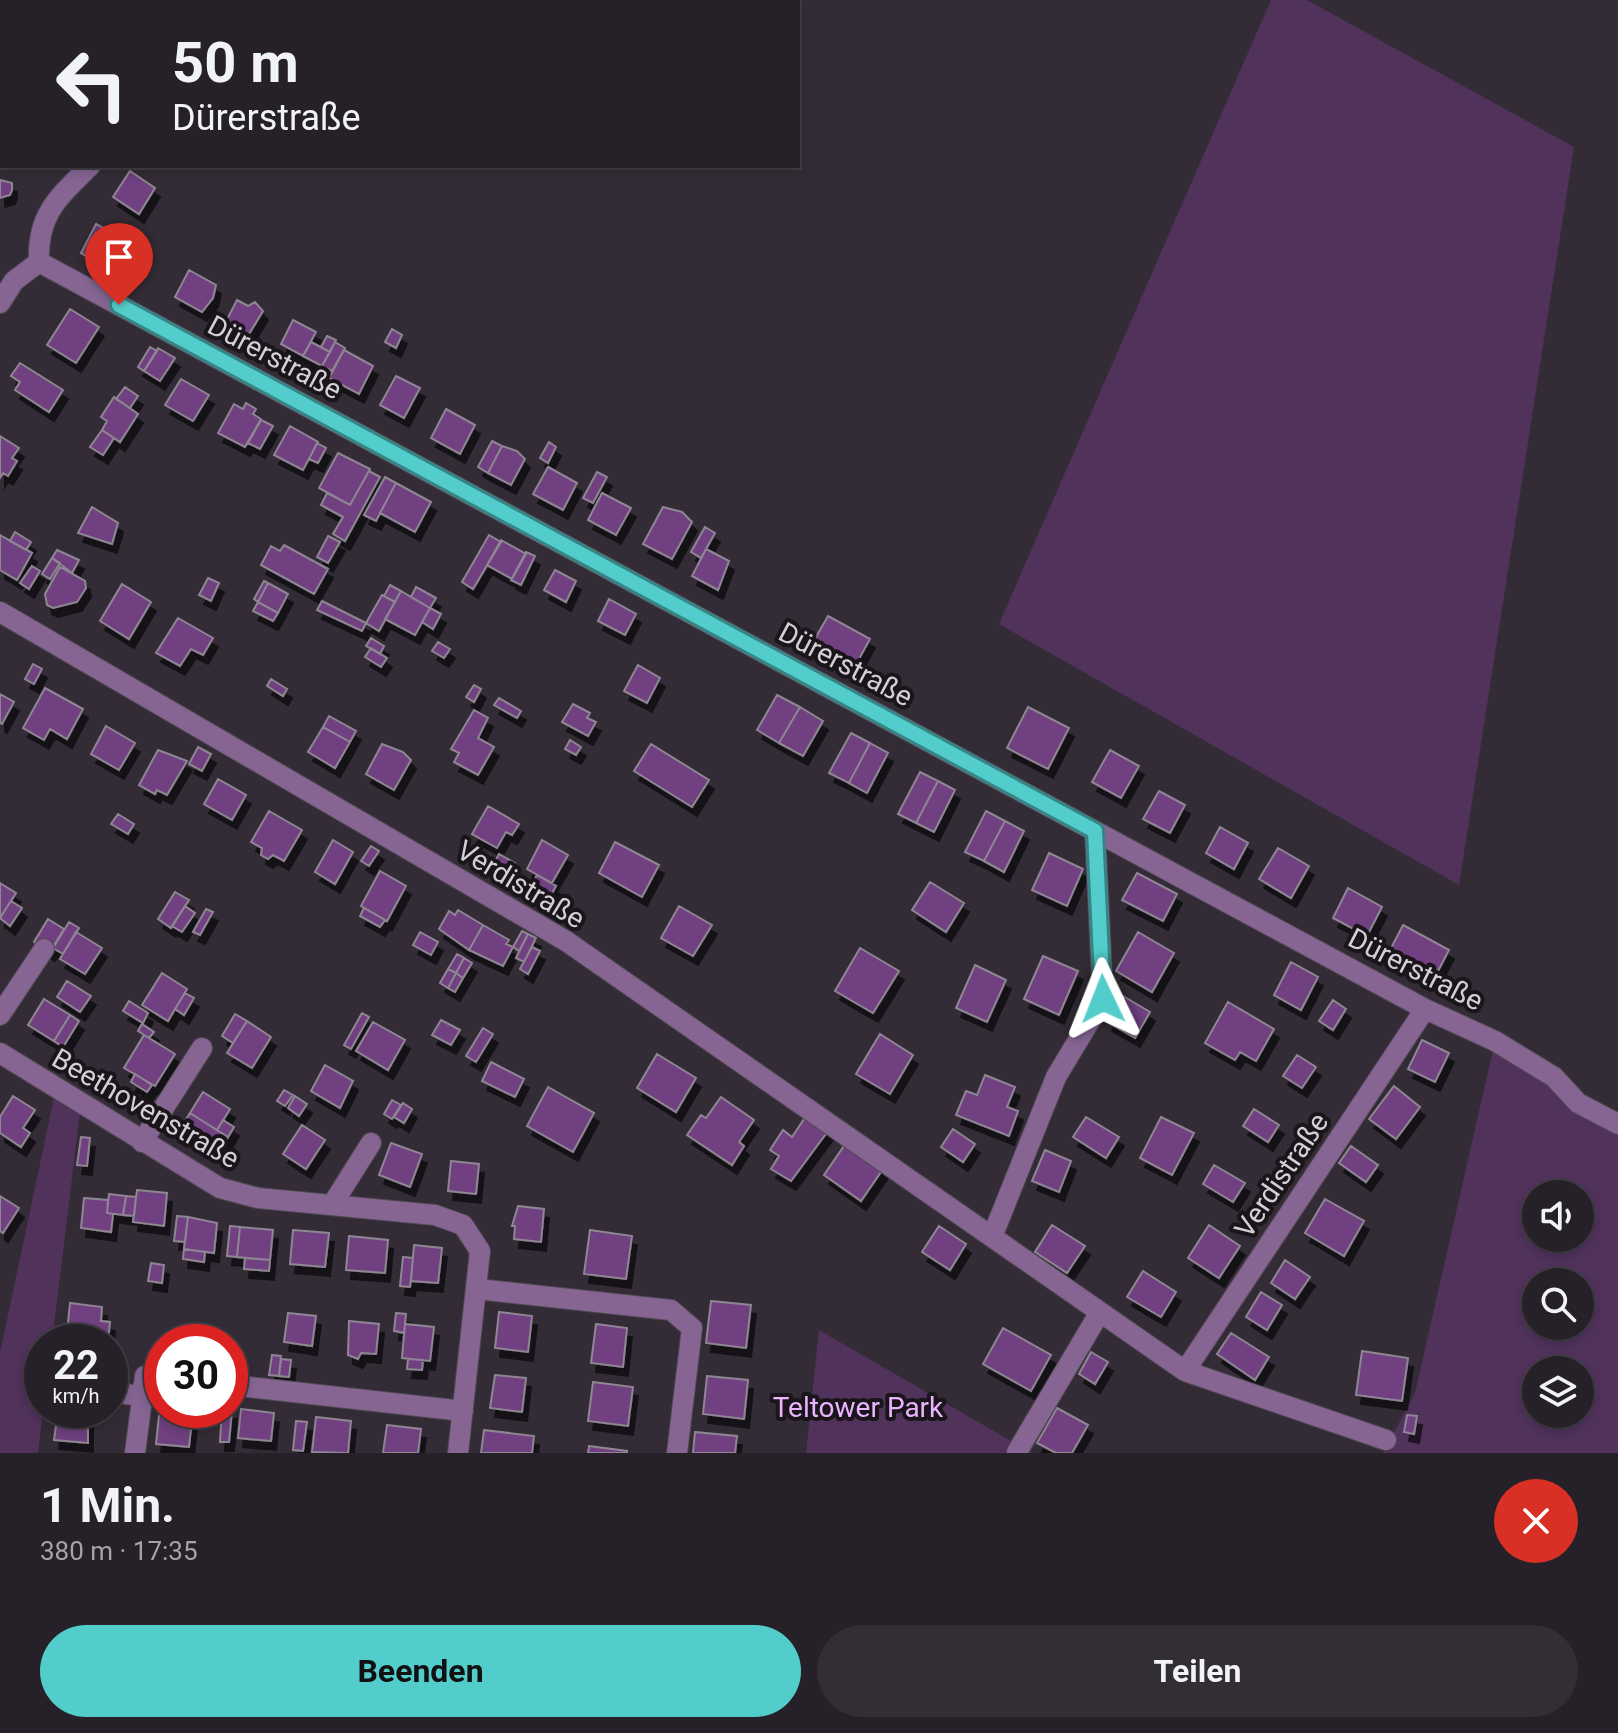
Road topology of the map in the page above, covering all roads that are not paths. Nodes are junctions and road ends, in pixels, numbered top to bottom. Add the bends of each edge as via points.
1 (88, 168) edge
2 (39, 262) junction
3 (0, 303) edge
4 (0, 612) edge
5 (1095, 831) junction
6 (44, 949) dead end
7 (1425, 1009) junction
8 (0, 1015) edge
9 (202, 1048) dead end
10 (0, 1053) edge
11 (1618, 1124) edge
12 (142, 1142) junction
13 (371, 1143) dead end
14 (332, 1205) junction
15 (992, 1237) junction
16 (477, 1289) junction
17 (1100, 1312) junction
18 (1185, 1371) junction
19 (144, 1383) edge
20 (248, 1387) edge
21 (128, 1394) edge
22 (142, 1396) junction
23 (463, 1411) junction
24 (1386, 1440) dead end
25 (1017, 1452) edge
26 (135, 1453) edge
27 (458, 1453) edge
28 (677, 1453) edge

1 - 2 street via 44,218
2 - 3 street via 14,281
2 - 5 street, Dürerstraße
4 - 15 street, Verdistraße via 566,941
5 - 7 street, Dürerstraße
5 - 15 street via 1103,999 1056,1077
6 - 8 street
7 - 11 street, Dürerstraße via 1495,1041 1554,1077 1578,1103
7 - 18 street, Verdistraße
9 - 12 street
10 - 12 street, Beethovenstraße
12 - 14 street, Beethovenstraße via 220,1188 258,1198
13 - 14 street
14 - 16 street, Beethovenstraße via 435,1215 463,1225 480,1251
15 - 17 street, Verdistraße
16 - 23 street, Beethovenstraße
16 - 28 street via 671,1310 692,1328
17 - 18 street, Verdistraße
17 - 25 street
18 - 24 street, Verdistraße
19 - 22 street
20 - 23 street
21 - 22 street
22 - 26 street
23 - 27 street, Beethovenstraße

